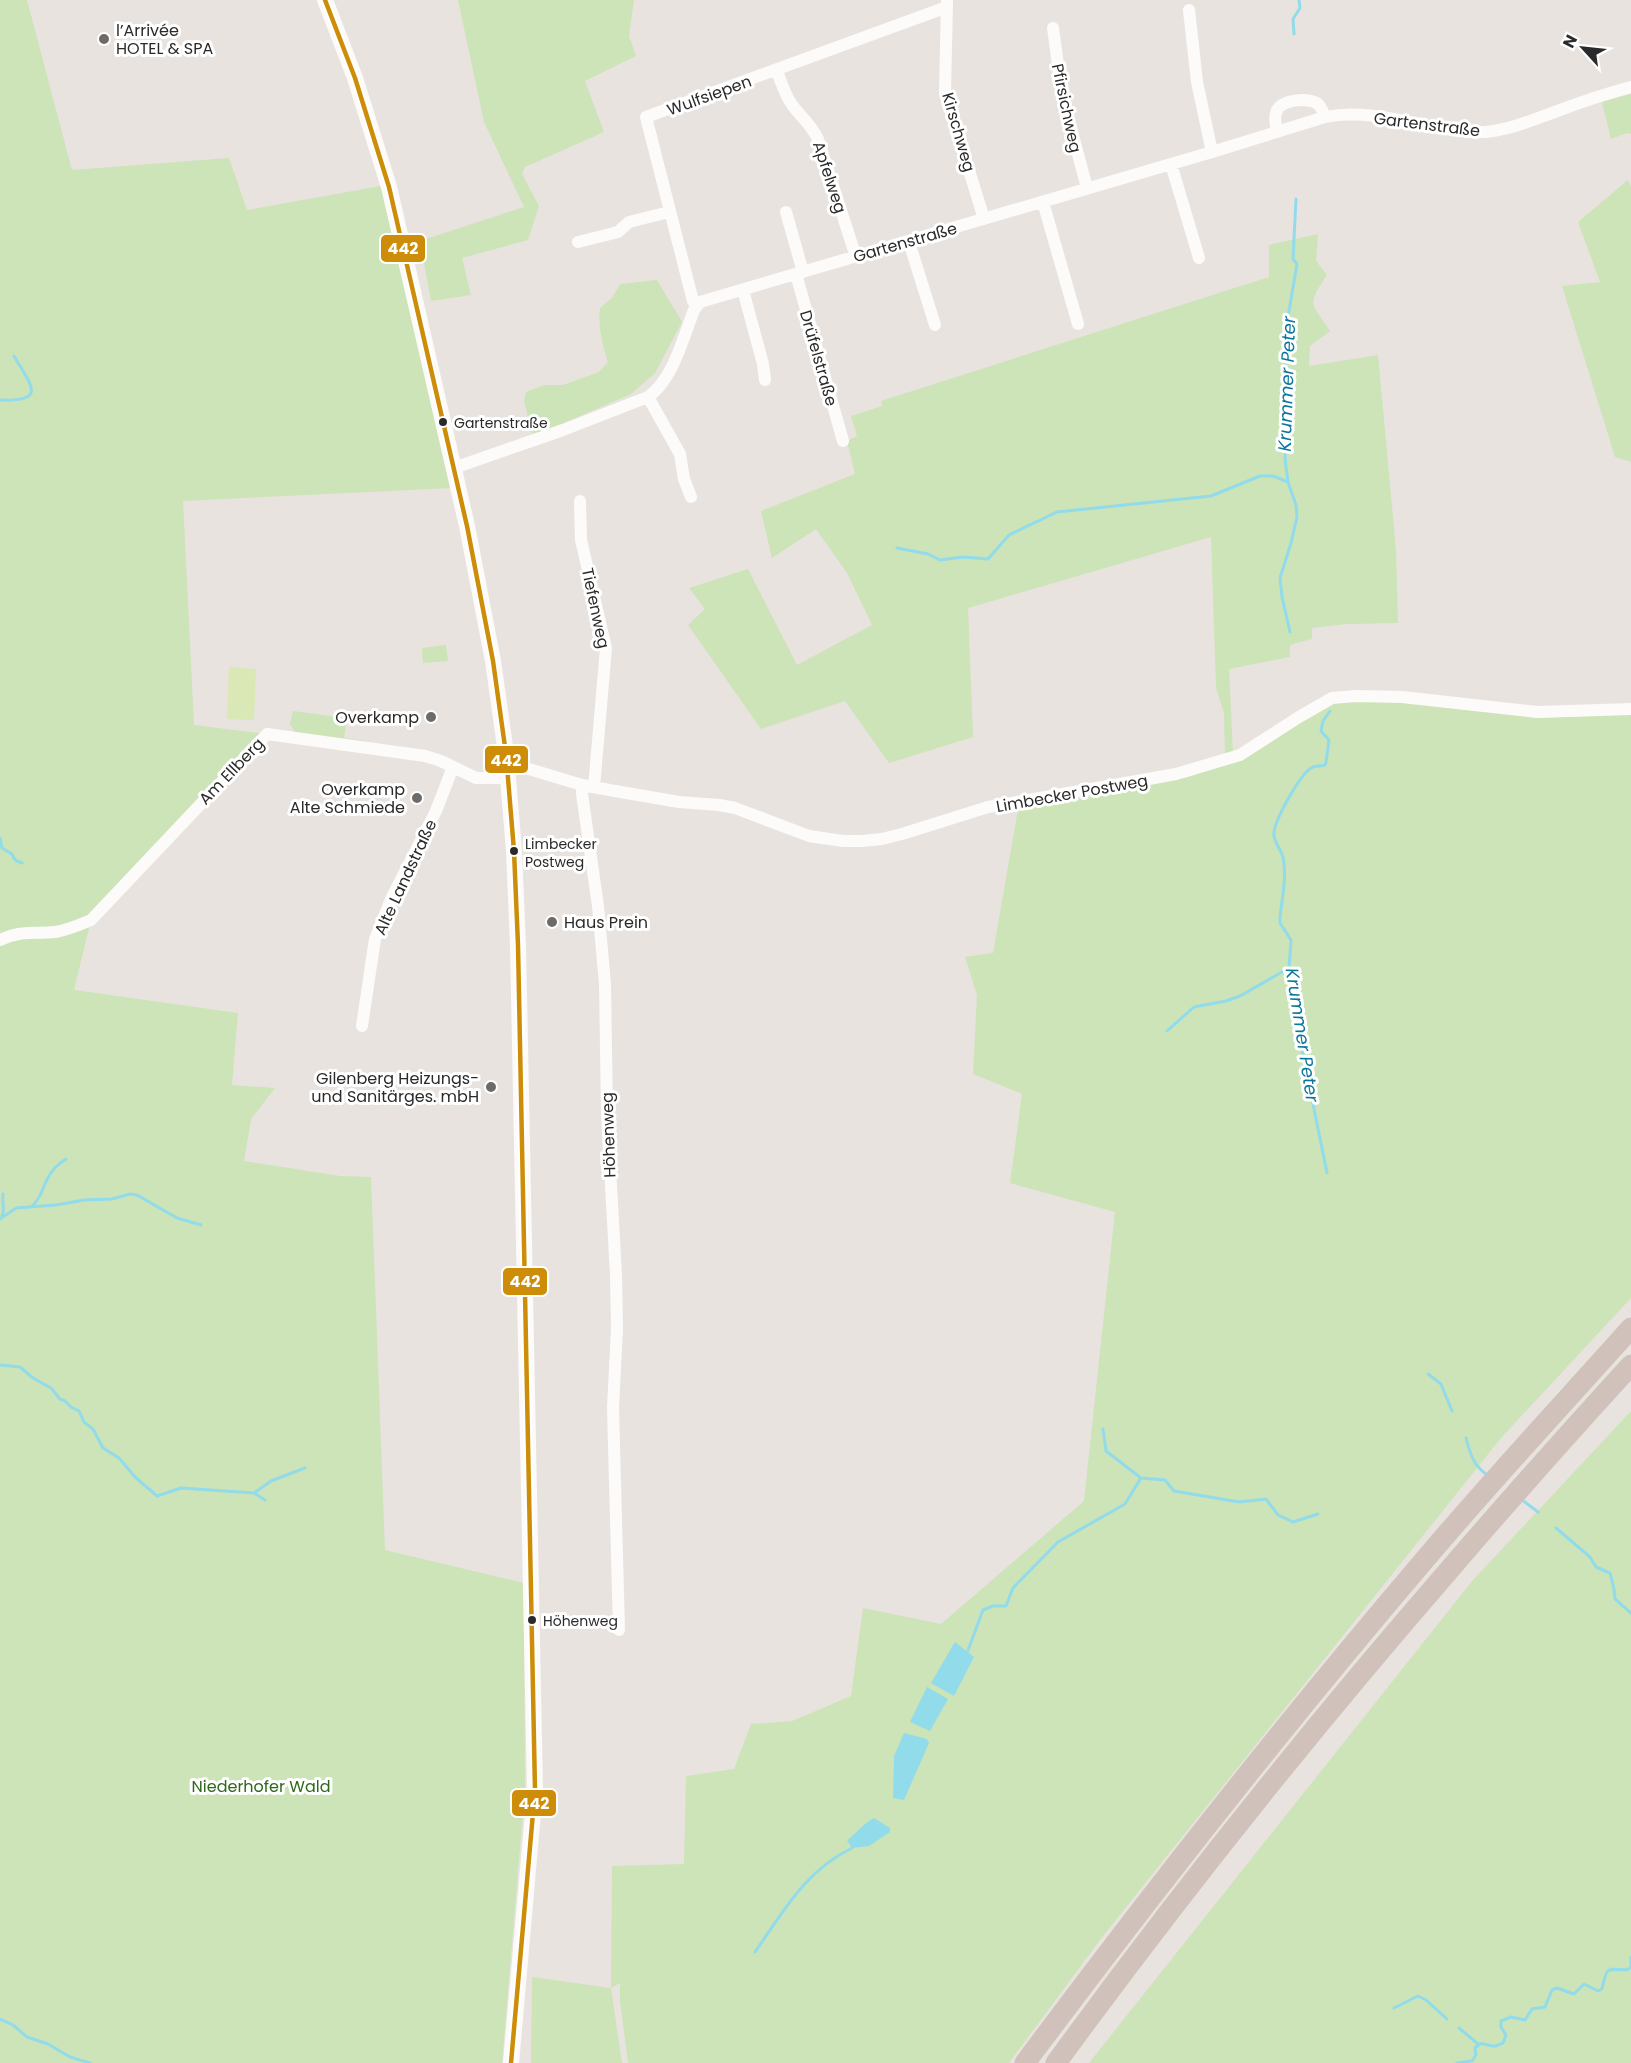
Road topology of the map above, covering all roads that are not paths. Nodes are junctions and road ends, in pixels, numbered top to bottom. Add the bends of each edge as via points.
1 (325, 0) edge
2 (947, 4) edge
3 (1189, 10) dead end
4 (1053, 28) dead end
5 (777, 71) junction
6 (1631, 87) edge
7 (1325, 117) junction
8 (1277, 132) junction
9 (1212, 152) junction
10 (1171, 164) junction
11 (1087, 188) junction
12 (1042, 202) junction
13 (669, 212) junction
14 (786, 212) dead end
15 (984, 219) junction
16 (578, 242) dead end
17 (909, 242) junction
18 (856, 257) junction
19 (1199, 258) dead end
20 (799, 273) junction
21 (743, 290) junction
22 (696, 305) junction
23 (1078, 324) dead end
24 (934, 326) dead end
25 (765, 380) dead end
26 (648, 398) junction
27 (843, 441) dead end
28 (454, 468) junction
29 (691, 497) dead end
30 (580, 501) dead end
31 (1631, 709) edge
32 (453, 767) junction
33 (508, 772) junction
34 (588, 786) junction
35 (0, 940) edge
36 (362, 1026) dead end
37 (1631, 1328) edge
38 (1631, 1365) edge
39 (619, 1630) dead end
40 (510, 2063) edge
41 (1025, 2063) edge
42 (1056, 2063) edge

1 - 28 main road via 379,150
2 - 5 street, Wulfsiepen
2 - 15 street, Kirschweg via 945,92
3 - 9 street via 1197,82
4 - 11 street, Pfirsichweg via 1062,94
5 - 13 street, Wulfsiepen via 646,117
5 - 18 street, Apfelweg via 788,98 818,139
6 - 7 street, Gartenstraße via 1486,132 1353,114
7 - 8 street, Gartenstraße
7 - 8 street via 1314,102 1288,101 1276,113
8 - 9 street, Gartenstraße
9 - 10 street, Gartenstraße
10 - 11 street, Gartenstraße
10 - 19 street
11 - 12 street, Gartenstraße
12 - 15 street, Gartenstraße
12 - 23 street
13 - 16 street via 629,222 618,232
13 - 22 street, Wulfsiepen
14 - 20 street, Drüfelstraße
15 - 17 street, Gartenstraße
17 - 18 street, Gartenstraße
17 - 24 street
18 - 20 street, Gartenstraße
20 - 21 street, Gartenstraße
20 - 27 street, Drüfelstraße
21 - 22 street, Gartenstraße
21 - 25 street
22 - 26 street via 668,376
26 - 28 street
26 - 29 street via 680,454
28 - 33 main road via 493,661
30 - 34 street, Tiefenweg via 581,540 606,648
31 - 34 street, Limbecker Postweg via 1539,712 1402,697 1332,698 1240,755 1176,774 988,807 903,834 862,841 809,836 735,808
32 - 33 street, Am Ellberg via 476,778
32 - 35 street, Am Ellberg via 416,754 267,734 91,920 63,930 24,932
32 - 36 street, Alte Landstraße via 375,939
33 - 34 street, Limbecker Postweg via 519,766
33 - 40 main road via 518,945 535,1790
34 - 39 street, Höhenweg via 582,794 605,984 616,1275 613,1408
37 - 41 highway via 1428,1555 1323,1680 1211,1819
38 - 42 highway via 1448,1571 1277,1775

